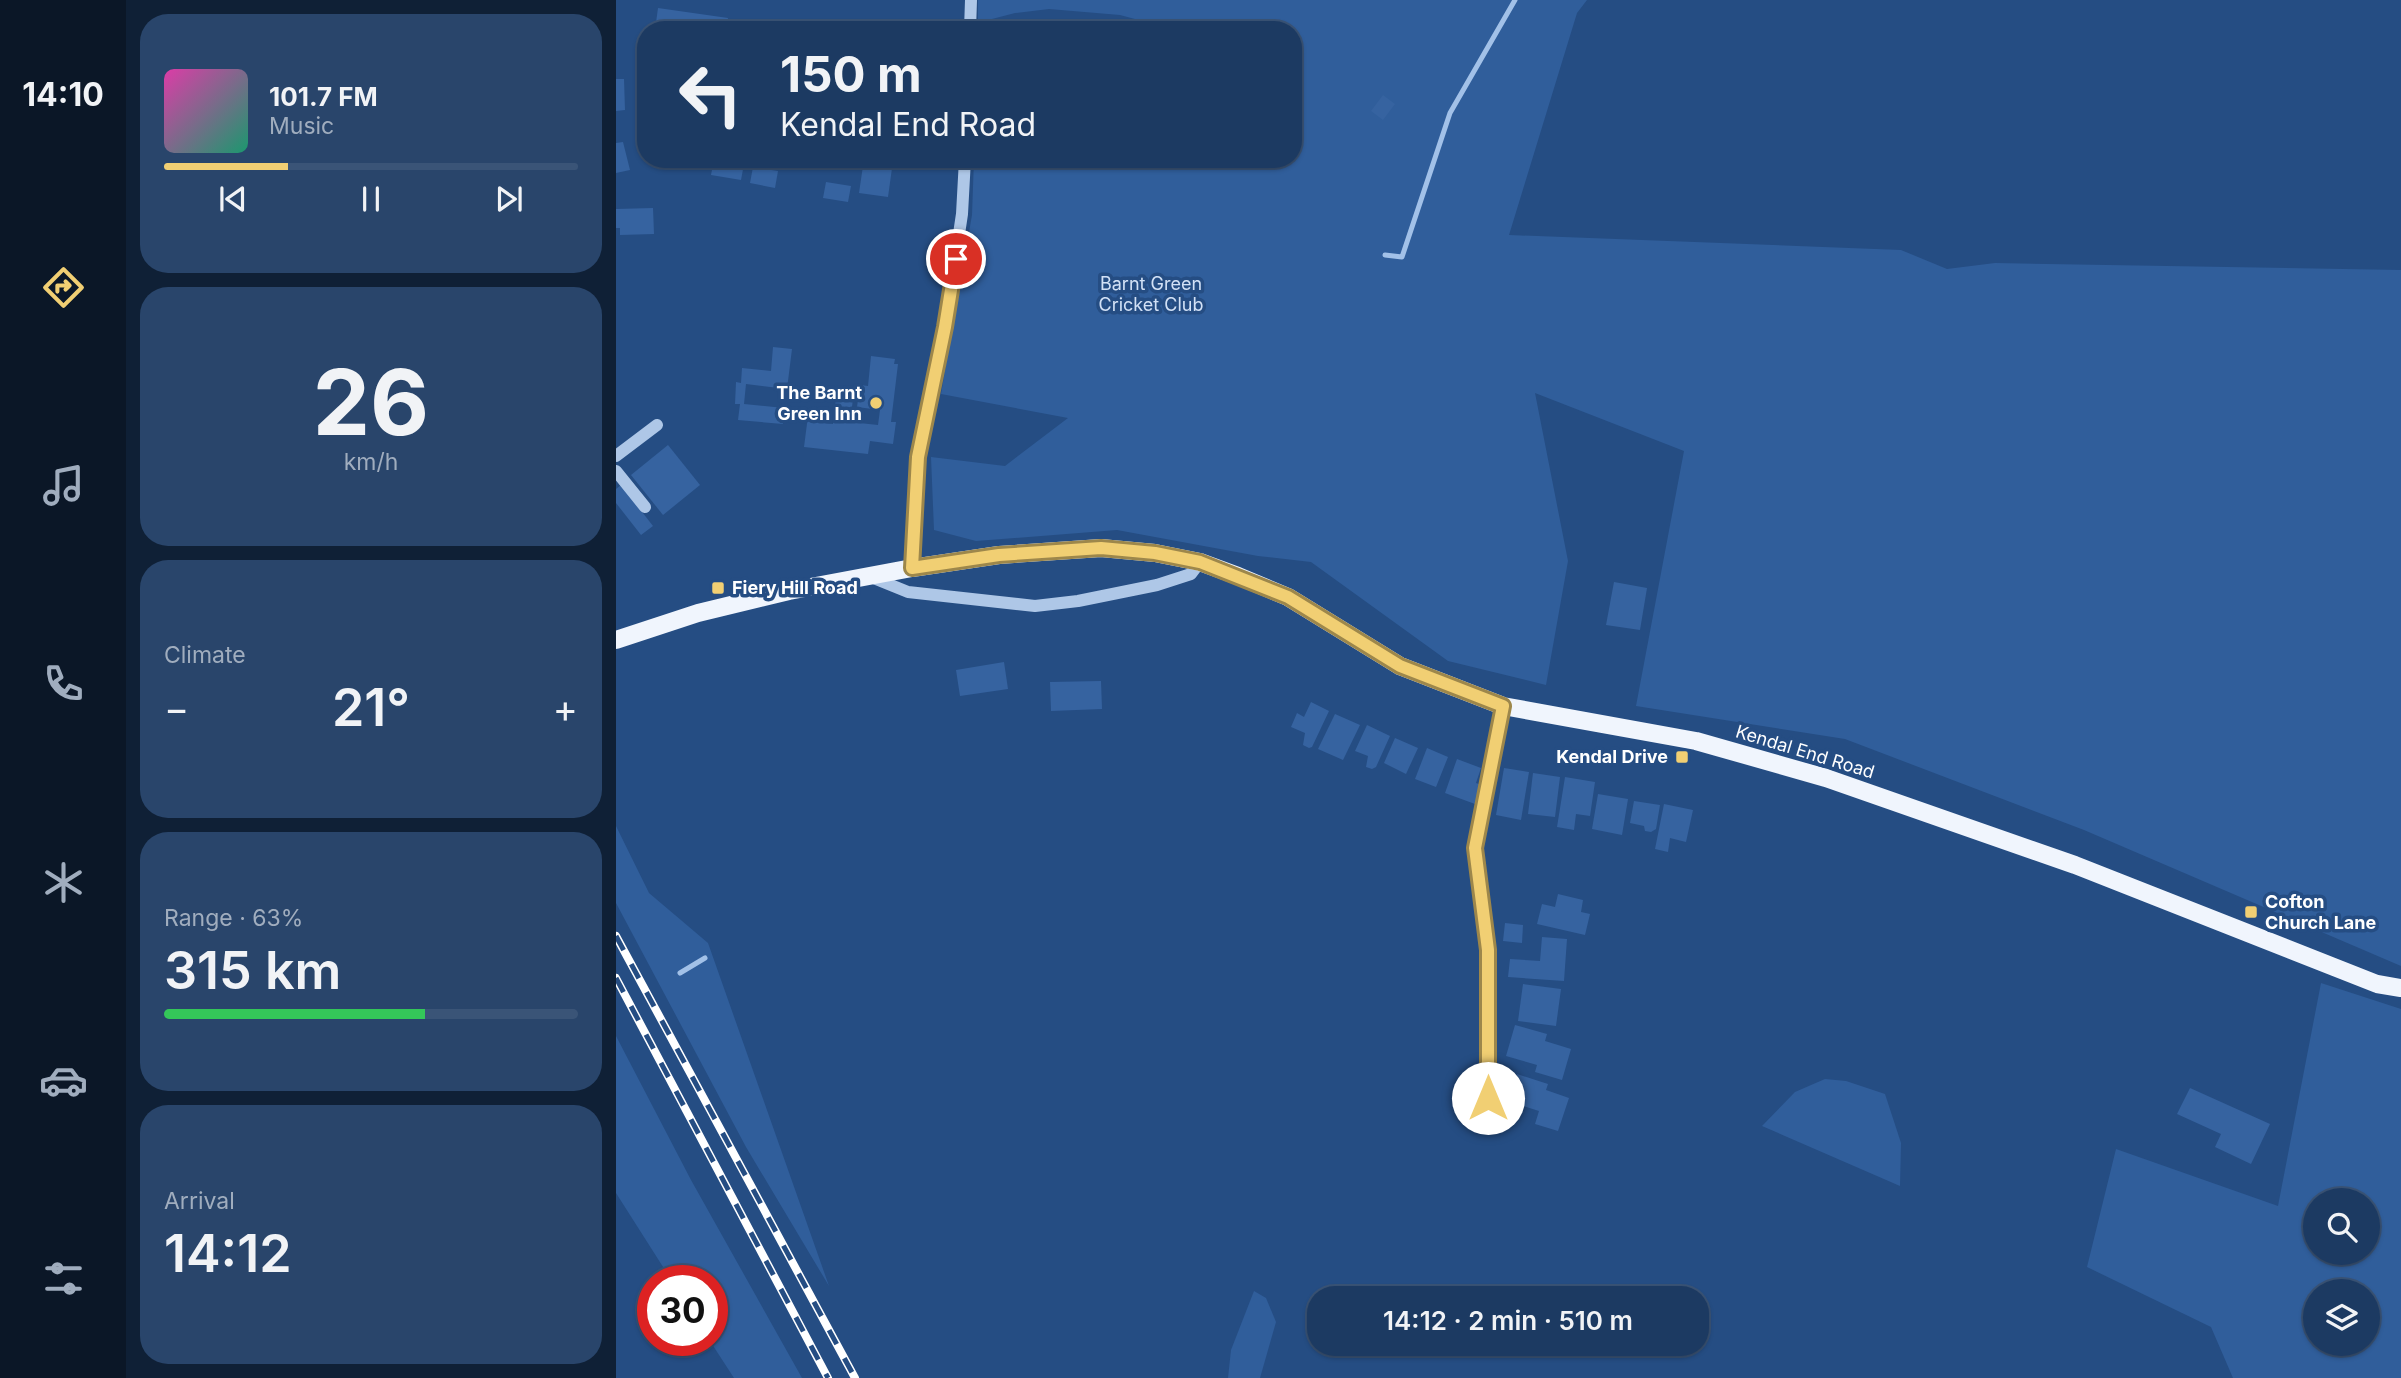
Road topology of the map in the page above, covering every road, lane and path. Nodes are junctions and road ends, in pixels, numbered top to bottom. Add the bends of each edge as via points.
1 (971, 0) edge
2 (970, 21) edge
3 (965, 168) edge
4 (657, 425) dead end
5 (616, 457) edge
6 (616, 471) edge
7 (645, 507) dead end
8 (1200, 562) junction
9 (912, 568) junction
10 (871, 577) junction
11 (616, 640) edge
12 (1503, 706) junction
13 (2401, 988) edge
14 (1488, 1098) dead end

1 - 2 street
3 - 9 street via 945,327 918,457
4 - 5 street
6 - 7 street
8 - 9 main road, Kendal End Road via 1101,548 999,555
8 - 10 street via 1191,574 1157,585 1035,606 908,592
8 - 12 main road, Kendal End Road via 1288,597 1400,666
9 - 10 main road, Kendal End Road
10 - 11 main road, Kendal End Road via 698,613
12 - 13 main road, Kendal End Road via 1696,741 1826,778 2075,864 2377,984
12 - 14 street via 1475,848 1488,950

